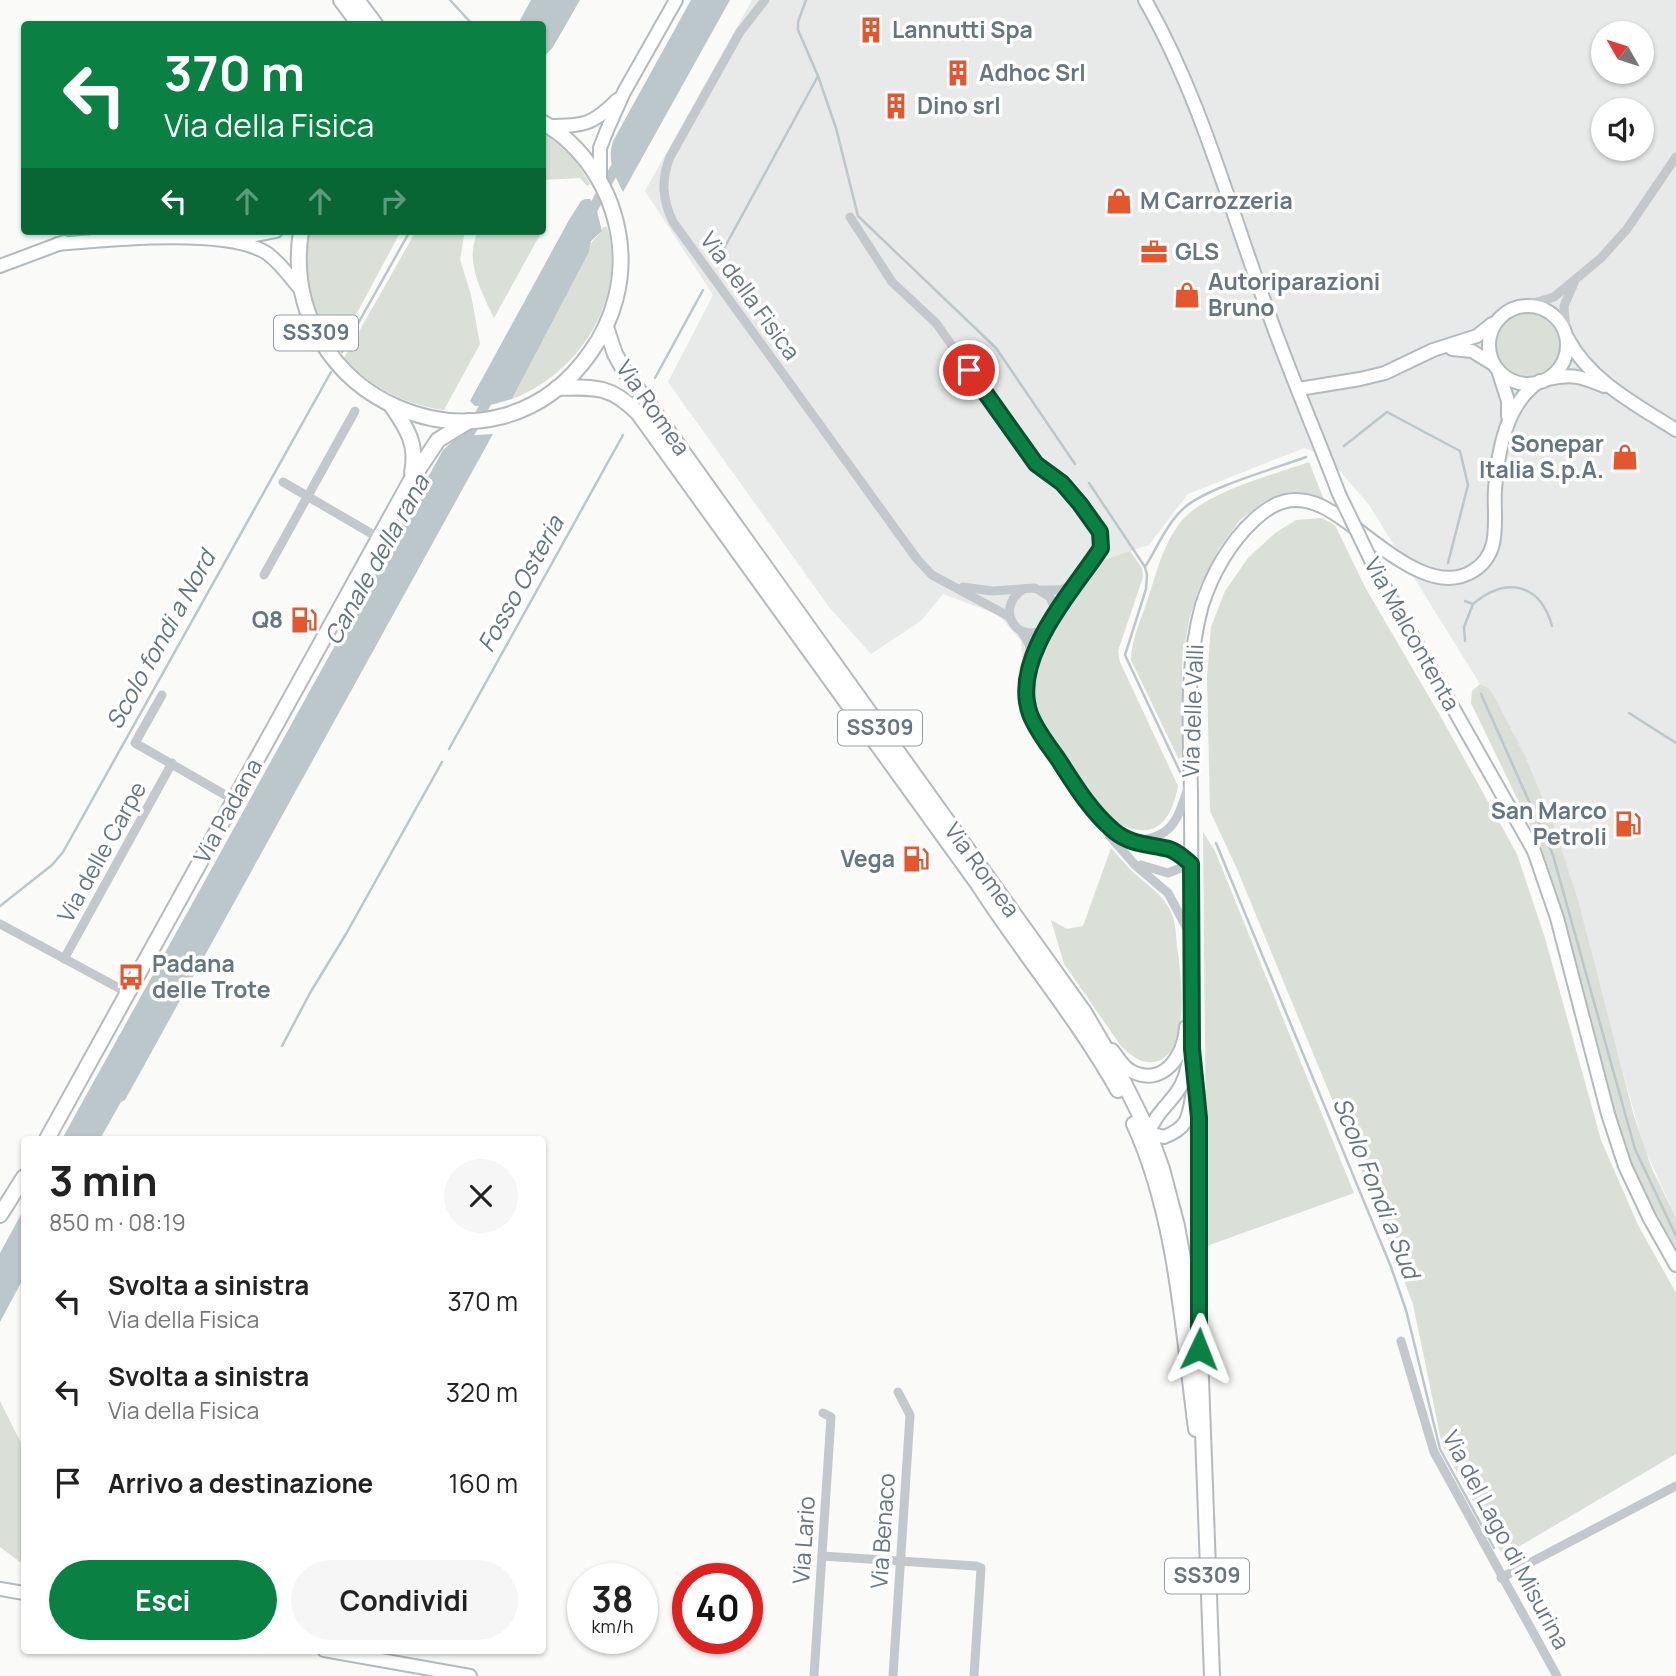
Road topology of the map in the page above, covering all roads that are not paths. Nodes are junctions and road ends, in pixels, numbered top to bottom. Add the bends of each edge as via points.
1 (341, 0) edge
2 (356, 0) edge
3 (676, 0) edge
4 (765, 0) edge
5 (1145, 0) edge
6 (357, 21) edge
7 (373, 21) edge
8 (624, 93) junction
9 (546, 124) edge
10 (1676, 157) edge
11 (600, 181) junction
12 (850, 217) dead end
13 (87, 235) edge
14 (300, 235) edge
15 (58, 244) junction
16 (0, 266) edge
17 (1577, 278) junction
18 (301, 290) junction
19 (1527, 305) junction
20 (1501, 316) junction
21 (606, 327) junction
22 (1566, 334) junction
23 (1438, 349) junction
24 (1496, 367) junction
25 (1542, 381) junction
26 (557, 388) junction
27 (1299, 389) junction
28 (1614, 390) junction
29 (390, 404) junction
30 (355, 411) dead end
31 (469, 421) junction
32 (1508, 423) junction
33 (1676, 430) edge
34 (283, 482) dead end
35 (410, 482) junction
36 (307, 496) junction
37 (379, 538) junction
38 (264, 575) dead end
39 (1077, 583) junction
40 (954, 586) junction
41 (1021, 590) junction
42 (1042, 590) junction
43 (1054, 614) junction
44 (1010, 617) junction
45 (1048, 627) junction
46 (1021, 631) junction
47 (1032, 658) junction
48 (162, 695) dead end
49 (172, 762) junction
50 (1191, 781) junction
51 (234, 800) junction
52 (1100, 817) junction
53 (1132, 842) junction
54 (1124, 854) junction
55 (1191, 864) junction
56 (0, 924) edge
57 (1191, 937) junction
58 (64, 959) junction
59 (1192, 989) junction
60 (128, 993) junction
61 (1097, 1032) junction
62 (1192, 1049) junction
63 (1196, 1078) junction
64 (1145, 1135) junction
65 (49, 1136) edge
66 (21, 1182) edge
67 (0, 1215) edge
68 (1676, 1265) edge
69 (1401, 1341) dead end
70 (1199, 1349) junction
71 (898, 1392) dead end
72 (823, 1413) dead end
73 (1203, 1476) junction
74 (1676, 1486) edge
75 (822, 1556) junction
76 (901, 1561) junction
77 (1501, 1578) junction
78 (0, 1589) edge
79 (21, 1592) edge
80 (346, 1654) edge
81 (470, 1676) edge
82 (814, 1676) edge
83 (893, 1676) edge
84 (974, 1676) edge
85 (1212, 1676) edge
86 (1557, 1676) edge

1 - 6 main road
2 - 7 main road
3 - 8 street
4 - 40 street, Via della Fisica via 740,32 670,156 663,179 664,201 673,222 917,559 932,575
5 - 27 street, Via Malcontenta via 1188,86
8 - 9 street via 592,123
8 - 11 street via 600,149
9 - 11 main road, SS309 via 583,156
10 - 17 street via 1627,229
11 - 21 main road, SS309 via 613,212 621,261 617,295
12 - 39 street via 892,282 936,323 1036,464 1062,483 1100,532 1101,548
13 - 15 street
14 - 18 main road, SS309
15 - 16 street
15 - 18 street via 141,237 228,242 267,253
17 - 19 street via 1554,297
17 - 22 street via 1564,306
18 - 29 main road, SS309 via 324,348 360,386
19 - 20 street
19 - 22 street via 1550,313
20 - 23 street via 1477,336
20 - 24 street via 1488,339
21 - 26 main road, SS309 via 586,360
21 - 61 main road, Via Romea / SS309 via 624,370
22 - 25 street via 1563,361
22 - 28 street via 1581,359
23 - 24 street via 1472,351
23 - 27 street via 1373,376
24 - 25 street via 1518,383
24 - 32 street, Via delle Valli via 1508,401
25 - 28 street via 1577,376
25 - 32 street, Via delle Valli via 1520,398
26 - 31 main road, SS309 via 506,415
26 - 64 main road, Via Romea / SS309 via 604,388 638,413 1012,937 1062,1000
27 - 68 street, Via Malcontenta, bridge via 1339,494 1379,576 1534,850 1625,1166
28 - 33 street
29 - 31 main road, SS309 via 421,417
29 - 35 main road via 411,436 415,451
30 - 36 street
31 - 35 main road, Via Padana via 438,440
32 - 50 street, Via delle Valli via 1495,487 1494,544 1473,571 1451,578 1429,576 1320,506 1298,499 1281,501 1245,528 1216,572 1196,631 1191,673
34 - 36 street
35 - 37 main road, Via Padana
36 - 37 street
36 - 38 street
37 - 51 main road, Via Padana
39 - 42 street, Via della Fisica via 1060,590
39 - 43 street
40 - 41 street, Via della Fisica
40 - 44 street, Via della Fisica
41 - 42 street, Via della Fisica
41 - 44 street via 1012,600
42 - 43 street via 1052,600
43 - 45 street
44 - 46 street, Via della Fisica
45 - 46 street via 1035,633
45 - 47 street
46 - 47 street, Via della Fisica
47 - 52 street via 1026,687 1030,713
48 - 49 street via 135,743
49 - 51 street
49 - 58 street, Via delle Carpe
50 - 53 street via 1170,829 1153,839
50 - 55 street, Via delle Valli
51 - 60 main road, Via Padana
52 - 53 street
52 - 54 street
53 - 55 street via 1169,849
54 - 55 street via 1158,872 1174,872
54 - 57 street via 1168,893
55 - 57 street, Via delle Valli
56 - 58 street
57 - 59 street, Via delle Valli
58 - 60 street
59 - 61 street, Via delle Valli via 1178,1059 1157,1074 1130,1071
59 - 62 street, Via delle Valli
60 - 65 main road, Via Padana
61 - 64 main road, Via Romea / SS309
62 - 63 street, Via delle Valli
62 - 64 street, Via delle Valli via 1185,1079
63 - 64 street, Via delle Valli via 1189,1114 1181,1128 1164,1138
63 - 70 street, Via delle Valli
64 - 70 main road, Via Romea / SS309 via 1162,1169 1177,1226
64 - 73 main road, Via Romea / SS309 via 1171,1251
66 - 67 main road
69 - 77 street, Via del Lago di Misurina via 1434,1452
70 - 73 main road, Via Romea / SS309
71 - 76 street, Via Benaco via 910,1415
72 - 75 street, Via Lario via 831,1417
73 - 85 main road, Via Romea / SS309
74 - 77 street
75 - 76 street
75 - 82 street, Via Lario
76 - 83 street, Via Benaco
76 - 84 street via 981,1568
77 - 86 street, Via del Lago di Misurina
78 - 79 street
80 - 81 street

